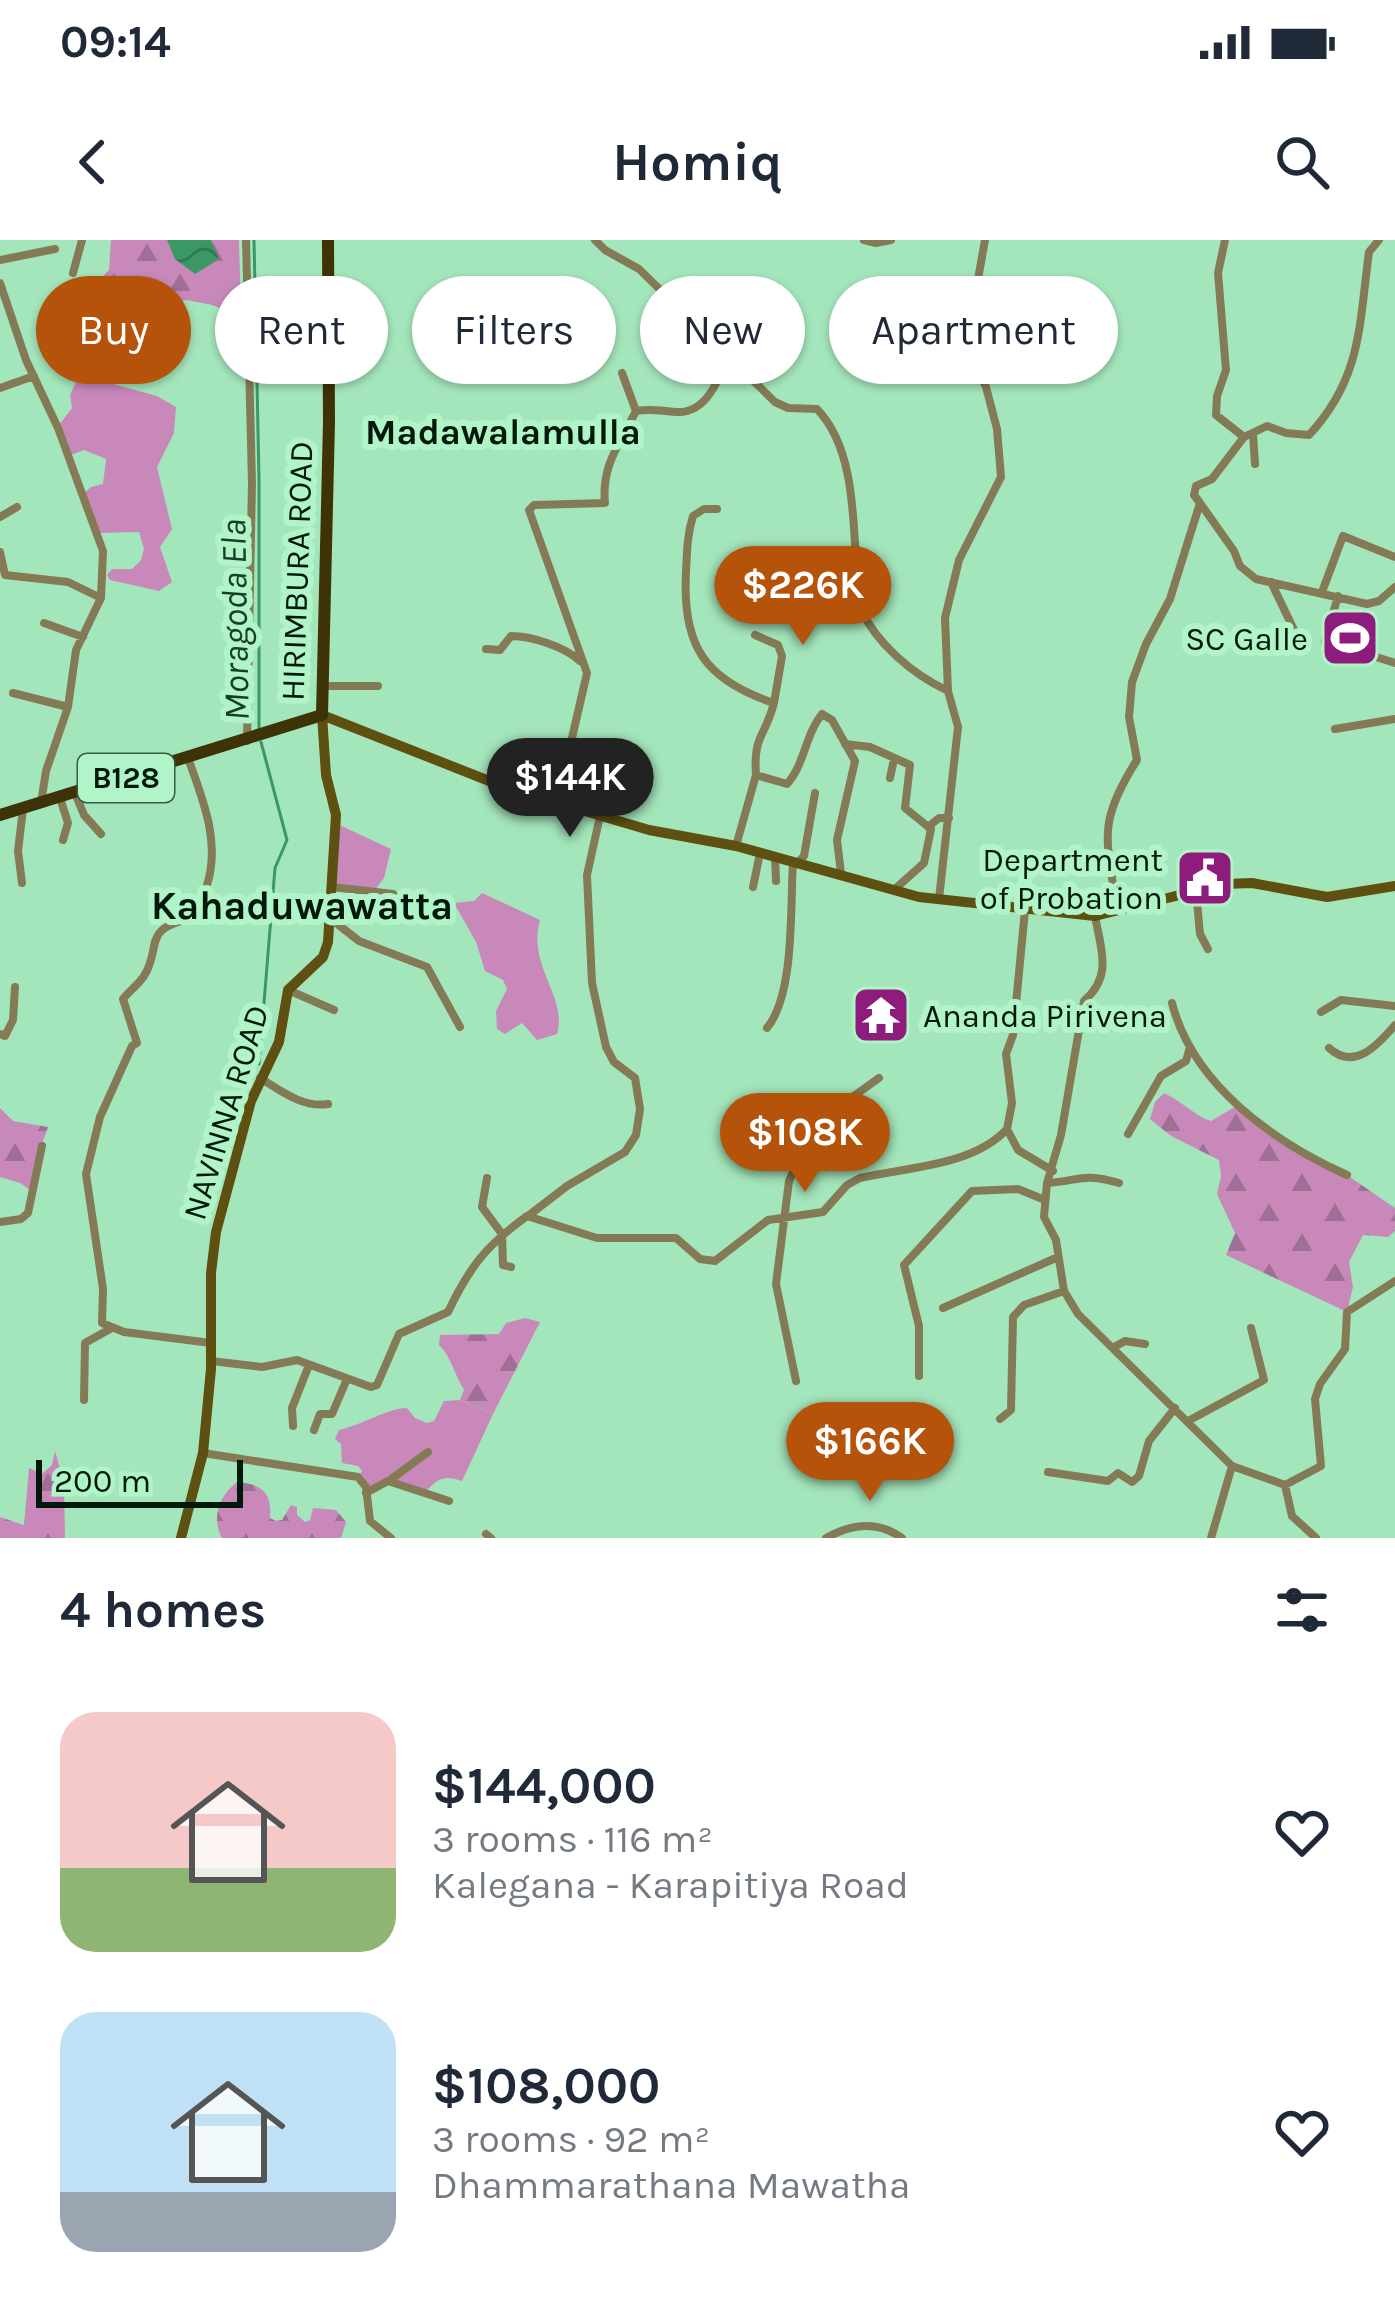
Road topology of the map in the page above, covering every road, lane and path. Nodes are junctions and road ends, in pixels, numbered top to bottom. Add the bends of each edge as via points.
1 (82, 240) edge
2 (246, 240) edge
3 (328, 240) edge
4 (596, 240) edge
5 (864, 240) edge
6 (891, 240) edge
7 (985, 240) edge
8 (1225, 240) edge
9 (1378, 240) edge
10 (55, 249) dead end
11 (0, 260) edge
12 (73, 273) dead end
13 (646, 276) edge
14 (0, 283) edge
15 (622, 373) dead end
16 (34, 376) junction
17 (714, 384) edge
18 (756, 384) edge
19 (0, 388) edge
20 (636, 411) junction
21 (1249, 435) junction
22 (1255, 464) dead end
23 (1200, 503) junction
24 (17, 507) dead end
25 (717, 509) dead end
26 (0, 517) edge
27 (0, 552) edge
28 (1395, 557) edge
29 (1271, 582) junction
30 (1395, 586) edge
31 (1322, 592) junction
32 (1338, 596) junction
33 (101, 598) junction
34 (44, 623) dead end
35 (1295, 634) dead end
36 (755, 635) dead end
37 (83, 637) junction
38 (486, 649) dead end
39 (581, 662) junction
40 (1395, 663) edge
41 (323, 686) junction
42 (378, 686) dead end
43 (948, 691) junction
44 (14, 693) dead end
45 (774, 703) junction
46 (68, 707) junction
47 (322, 715) junction
48 (1395, 719) edge
49 (1335, 729) dead end
50 (250, 740) junction
51 (845, 744) junction
52 (188, 758) junction
53 (894, 759) junction
54 (756, 775) junction
55 (890, 778) dead end
56 (815, 793) dead end
57 (75, 794) junction
58 (60, 798) junction
59 (41, 805) junction
60 (566, 806) junction
61 (23, 808) junction
62 (0, 815) edge
63 (600, 816) junction
64 (949, 818) junction
65 (928, 826) junction
66 (101, 834) dead end
67 (63, 840) dead end
68 (736, 846) junction
69 (760, 853) junction
70 (775, 856) junction
71 (795, 861) junction
72 (841, 873) junction
73 (776, 881) dead end
74 (22, 883) dead end
75 (1395, 886) edge
76 (332, 887) junction
77 (753, 887) dead end
78 (895, 890) junction
79 (1196, 890) junction
80 (393, 894) dead end
81 (939, 900) junction
82 (1025, 910) junction
83 (1118, 912) junction
84 (1095, 916) junction
85 (331, 919) junction
86 (1208, 950) dead end
87 (15, 987) dead end
88 (288, 990) junction
89 (1172, 1003) dead end
90 (1395, 1006) edge
91 (334, 1010) dead end
92 (1321, 1012) dead end
93 (1395, 1025) edge
94 (460, 1027) dead end
95 (767, 1028) dead end
96 (0, 1034) edge
97 (1191, 1045) junction
98 (1329, 1048) dead end
99 (260, 1078) junction
100 (879, 1078) dead end
101 (328, 1104) dead end
102 (1007, 1129) junction
103 (1128, 1134) dead end
104 (42, 1146) dead end
105 (1053, 1171) junction
106 (1347, 1175) dead end
107 (487, 1178) dead end
108 (1119, 1183) dead end
109 (1047, 1184) junction
110 (1045, 1200) junction
111 (527, 1216) junction
112 (785, 1220) junction
113 (0, 1222) edge
114 (502, 1234) junction
115 (1058, 1257) junction
116 (511, 1267) dead end
117 (1395, 1281) edge
118 (1064, 1291) junction
119 (944, 1308) dead end
120 (1251, 1328) dead end
121 (111, 1329) junction
122 (211, 1343) junction
123 (1144, 1344) dead end
124 (1114, 1348) junction
125 (211, 1361) junction
126 (309, 1365) junction
127 (919, 1376) dead end
128 (347, 1379) junction
129 (796, 1381) dead end
130 (84, 1400) dead end
131 (1175, 1408) junction
132 (1000, 1419) dead end
133 (1188, 1421) junction
134 (293, 1426) dead end
135 (314, 1430) dead end
136 (428, 1452) dead end
137 (203, 1453) junction
138 (1232, 1466) junction
139 (1048, 1472) dead end
140 (388, 1481) junction
141 (1285, 1485) junction
142 (366, 1493) junction
143 (449, 1501) dead end
144 (182, 1538) edge
145 (392, 1538) edge
146 (826, 1538) edge
147 (902, 1538) edge
148 (1211, 1538) edge
149 (1316, 1538) edge

1 - 12 street
2 - 50 street
3 - 41 main road, HIRIMBURA ROAD
4 - 13 street
5 - 6 street
7 - 43 street via 972,313 974,362 998,430 1001,477 959,560 945,618
8 - 21 street via 1218,273 1226,370 1216,415
9 - 21 street via 1369,252 1355,361 1335,407 1309,435 1267,426
10 - 11 street
14 - 16 street
15 - 20 street
16 - 19 street
16 - 33 street via 103,551
17 - 20 street via 695,408
18 - 43 street via 775,402 826,418 852,499 859,606 899,661
20 - 39 street via 608,460 604,503 529,510
21 - 22 street
21 - 23 street via 1212,479 1196,486
23 - 29 street via 1240,566
23 - 83 street via 1170,599 1132,682 1137,760 1106,825
24 - 26 street
25 - 45 street via 693,515 688,532 684,610 694,647 730,683
27 - 33 street via 5,575 68,582
28 - 31 street via 1343,536
29 - 31 street
29 - 35 street
30 - 32 street via 1367,604
31 - 32 street
32 - 40 street via 1325,641
33 - 37 street
34 - 37 street
36 - 45 street via 778,645 782,656
37 - 46 street
38 - 39 street via 527,636
39 - 60 street via 587,673
41 - 42 street
41 - 47 main road, HIRIMBURA ROAD
43 - 64 street via 958,727
44 - 46 street
45 - 54 street via 754,745
46 - 59 street
47 - 50 main road, HIRIMBURA ROAD / B128
47 - 60 main road
47 - 76 main road, NAVINNA ROAD via 336,815
48 - 49 street
50 - 52 main road, HIRIMBURA ROAD / B128
51 - 53 street
51 - 54 street via 822,714 787,784
51 - 72 street via 855,761 837,840
52 - 57 main road, HIRIMBURA ROAD / B128
52 - 121 street via 210,824 208,884 191,920 164,928 153,941 144,975 123,999 137,1043 92,1139 86,1178 102,1323
53 - 55 street
53 - 65 street via 910,765 905,808
54 - 68 street
56 - 71 street via 803,856
57 - 58 main road, HIRIMBURA ROAD / B128
57 - 66 street
58 - 59 main road, HIRIMBURA ROAD / B128
58 - 67 street via 68,824
59 - 61 main road, HIRIMBURA ROAD / B128
60 - 63 main road
61 - 62 main road, HIRIMBURA ROAD / B128
61 - 74 street
63 - 68 main road
63 - 111 street via 587,875 592,982 606,1047 634,1078 636,1135 625,1152
64 - 65 street
64 - 81 street
65 - 78 street via 924,863
68 - 69 main road
69 - 70 main road
69 - 77 street
70 - 71 main road
70 - 73 street
71 - 72 main road
71 - 95 street via 786,975
72 - 78 main road
75 - 79 main road via 1327,897 1252,883
76 - 80 street
76 - 85 main road, NAVINNA ROAD
78 - 81 main road
79 - 83 main road
79 - 86 street
81 - 82 main road
82 - 84 main road
82 - 102 street via 1006,1054
83 - 84 main road
84 - 105 street via 1102,971 1099,988 1084,1001
85 - 88 main road, NAVINNA ROAD via 323,957
85 - 94 street via 359,941 427,967
87 - 96 street via 13,1019
88 - 91 street
88 - 99 main road, NAVINNA ROAD via 279,1042
89 - 97 street
90 - 92 street via 1341,1000
93 - 98 street via 1360,1058
97 - 103 street via 1186,1061 1161,1076
97 - 106 street via 1236,1106
99 - 101 street via 297,1100
99 - 122 main road, NAVINNA ROAD via 212,1252
100 - 112 street via 816,1123 789,1180
102 - 105 street via 1018,1150
102 - 112 street via 971,1154 860,1178 823,1212
104 - 113 street via 28,1213
105 - 109 street
107 - 114 street via 482,1207
108 - 109 street via 1072,1176
109 - 110 street
110 - 115 street
110 - 127 street via 1018,1189 972,1191 909,1258 904,1272 919,1326
111 - 112 street via 597,1238 676,1238 715,1261 762,1223
111 - 114 street
112 - 129 street via 776,1284
114 - 116 street via 503,1265
114 - 128 street via 469,1268 448,1312 393,1341 376,1385
115 - 118 street
115 - 119 street
117 - 141 street via 1347,1312 1345,1349 1315,1399 1321,1466
118 - 124 street
118 - 132 street via 1013,1317 1011,1410
120 - 133 street via 1264,1380
121 - 122 street
121 - 130 street via 86,1342
122 - 125 main road, NAVINNA ROAD
123 - 124 street
124 - 131 street
125 - 126 street
125 - 137 main road, NAVINNA ROAD
126 - 128 street
126 - 134 street
128 - 135 street via 332,1414 320,1414
131 - 133 street
131 - 139 street via 1132,1482 1118,1474 1108,1480
133 - 138 street
136 - 140 street
137 - 142 street via 358,1477
137 - 144 main road, NAVINNA ROAD
138 - 141 street
138 - 148 street
140 - 142 street
140 - 143 street
141 - 149 street via 1292,1516
142 - 145 street via 370,1521
146 - 147 street via 864,1525

